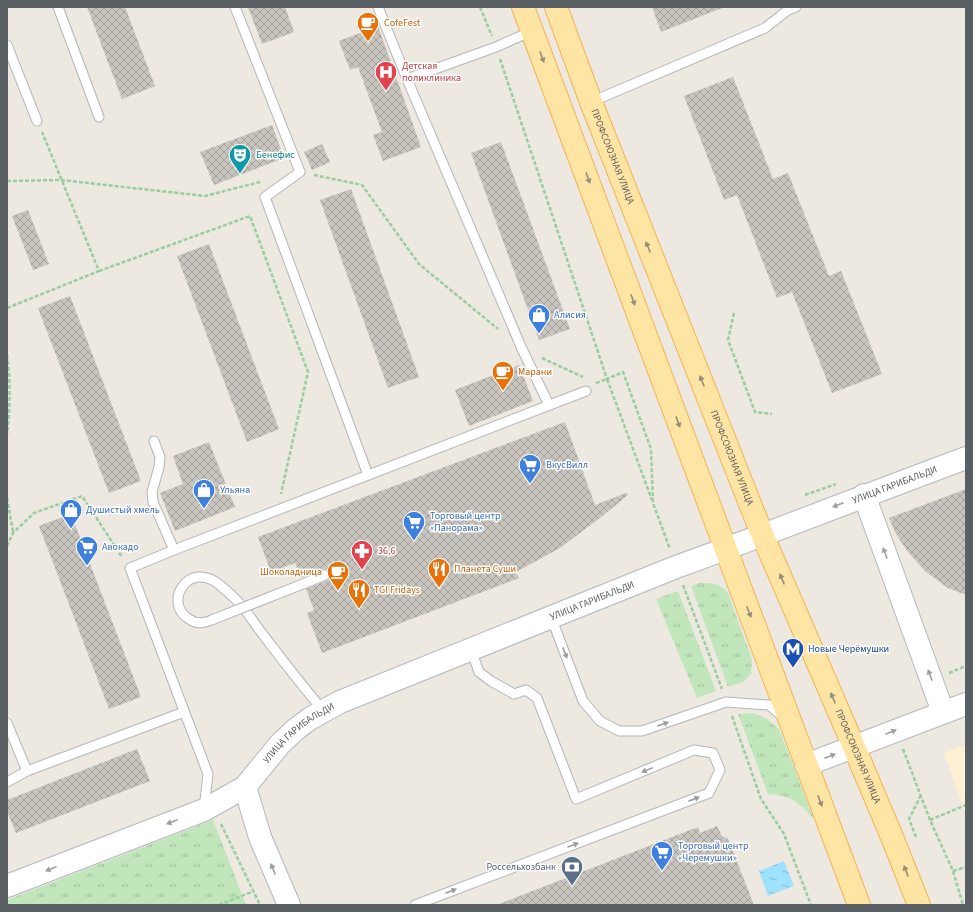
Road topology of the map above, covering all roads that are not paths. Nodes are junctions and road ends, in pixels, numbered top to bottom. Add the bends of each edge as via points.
1 (58, 7) edge
2 (235, 7) edge
3 (378, 7) edge
4 (523, 7) edge
5 (556, 7) edge
6 (790, 8) edge
7 (533, 31) junction
8 (7, 45) edge
9 (406, 79) junction
10 (591, 102) junction
11 (99, 117) dead end
12 (37, 121) road end
13 (586, 391) dead end
14 (550, 405) junction
15 (154, 441) dead end
16 (966, 458) edge
17 (368, 475) junction
18 (864, 495) junction
19 (762, 534) junction
20 (726, 549) junction
21 (174, 550) junction
22 (325, 575) dead end
23 (551, 617) junction
24 (470, 649) junction
25 (966, 704) edge
26 (323, 710) junction
27 (184, 712) junction
28 (943, 712) junction
29 (7, 723) edge
30 (792, 724) junction
31 (854, 747) junction
32 (806, 765) junction
33 (27, 772) junction
34 (7, 782) edge
35 (245, 787) junction
36 (210, 807) junction
37 (7, 886) edge
38 (289, 905) edge
39 (415, 905) edge
40 (860, 905) edge
41 (919, 905) edge

1 - 11 lane
2 - 17 lane via 300,172 264,197
3 - 9 lane
4 - 7 main road
5 - 10 main road, ПРОФСОЮЗНАЯ УЛИЦА
6 - 10 lane via 765,28
7 - 9 lane
7 -> 20 main road
8 - 12 lane
9 - 14 lane via 522,349
19 -> 10 main road, ПРОФСОЮЗНАЯ УЛИЦА
13 - 14 lane
14 - 17 lane
15 - 21 lane via 160,457 152,492 153,502
16 - 18 street, УЛИЦА ГАРИБАЛЬДИ
17 - 21 lane
18 -> 19 street, УЛИЦА ГАРИБАЛЬДИ
28 -> 18 street
19 - 20 street, УЛИЦА ГАРИБАЛЬДИ
31 -> 19 main road, ПРОФСОЮЗНАЯ УЛИЦА
20 - 23 street, УЛИЦА ГАРИБАЛЬДИ
20 -> 30 main road
21 - 27 lane via 130,568
22 - 26 lane, bridge via 207,622 193,622 182,614 178,603 182,586 193,578 210,578 241,605 298,681
23 - 24 street, УЛИЦА ГАРИБАЛЬДИ
23 -> 30 lane via 583,701 600,721 619,731 642,732 726,702 770,705
24 - 26 street, УЛИЦА ГАРИБАЛЬДИ
39 -> 24 lane via 709,793 720,770 714,753 694,750 576,799 537,698 526,690 514,694 491,681 479,672
25 - 28 street
26 - 35 street, УЛИЦА ГАРИБАЛЬДИ via 280,744
27 - 33 lane
27 - 36 lane via 208,774
31 -> 28 street
29 - 33 lane
30 - 32 main road
32 -> 31 street
41 -> 31 main road, ПРОФСОЮЗНАЯ УЛИЦА
32 -> 40 main road
33 - 34 lane
35 - 36 street, УЛИЦА ГАРИБАЛЬДИ
38 -> 35 street via 260,837
36 -> 37 street, УЛИЦА ГАРИБАЛЬДИ

